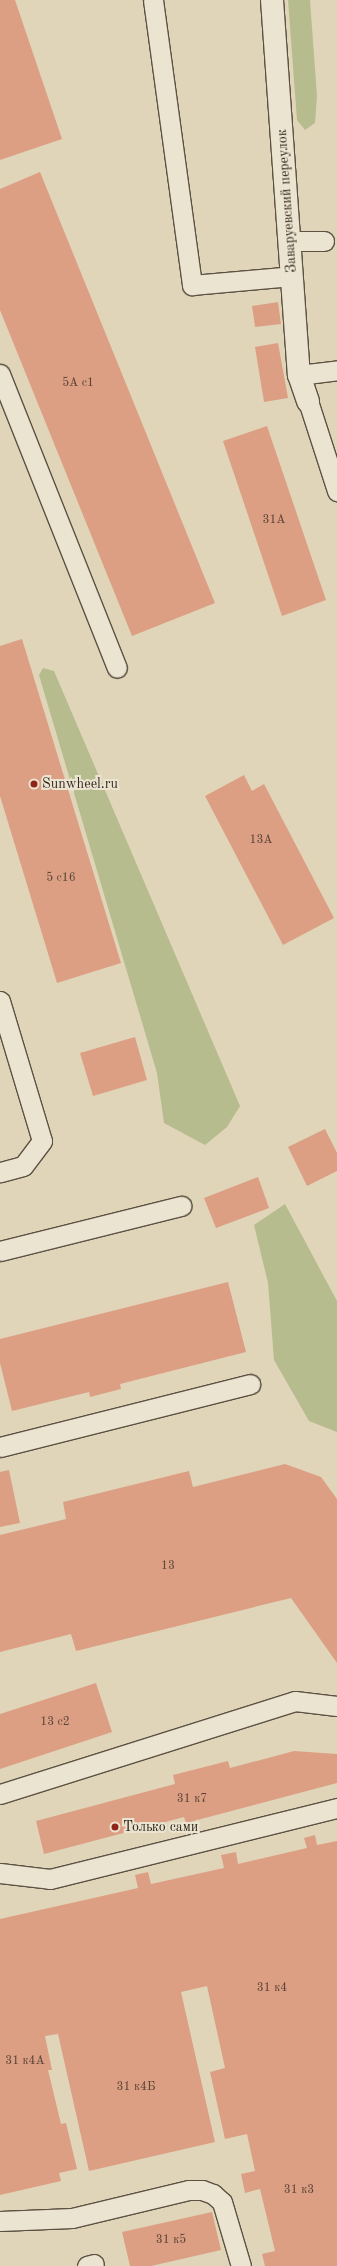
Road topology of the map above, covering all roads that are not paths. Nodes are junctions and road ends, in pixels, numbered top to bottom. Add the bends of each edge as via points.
1 (153, 0) edge
2 (272, 0) edge
3 (324, 241) dead end
4 (290, 242) junction
5 (292, 276) junction
6 (337, 370) edge
7 (0, 374) edge
8 (299, 375) junction
9 (308, 401) joint
10 (337, 491) edge
11 (117, 668) dead end
12 (0, 1001) edge
13 (0, 1172) edge
14 (181, 1206) dead end
15 (0, 1251) edge
16 (250, 1384) dead end
17 (0, 1447) edge
18 (337, 1706) edge
19 (0, 1794) edge
20 (337, 1808) edge
21 (0, 1873) edge
22 (0, 2221) edge
23 (241, 2266) edge

1 - 5 lane via 192,285
2 - 4 street, Заваруевский переулок
3 - 4 lane
4 - 5 street, Заваруевский переулок
5 - 8 street, Заваруевский переулок
6 - 8 lane
7 - 11 lane
8 - 9 street, Заваруевский переулок
9 - 10 lane
12 - 13 lane via 42,1140 22,1166
14 - 15 lane
16 - 17 lane
18 - 19 lane via 295,1702
20 - 21 lane via 50,1879
22 - 23 lane via 72,2218 190,2190 202,2190 213,2194 222,2202

